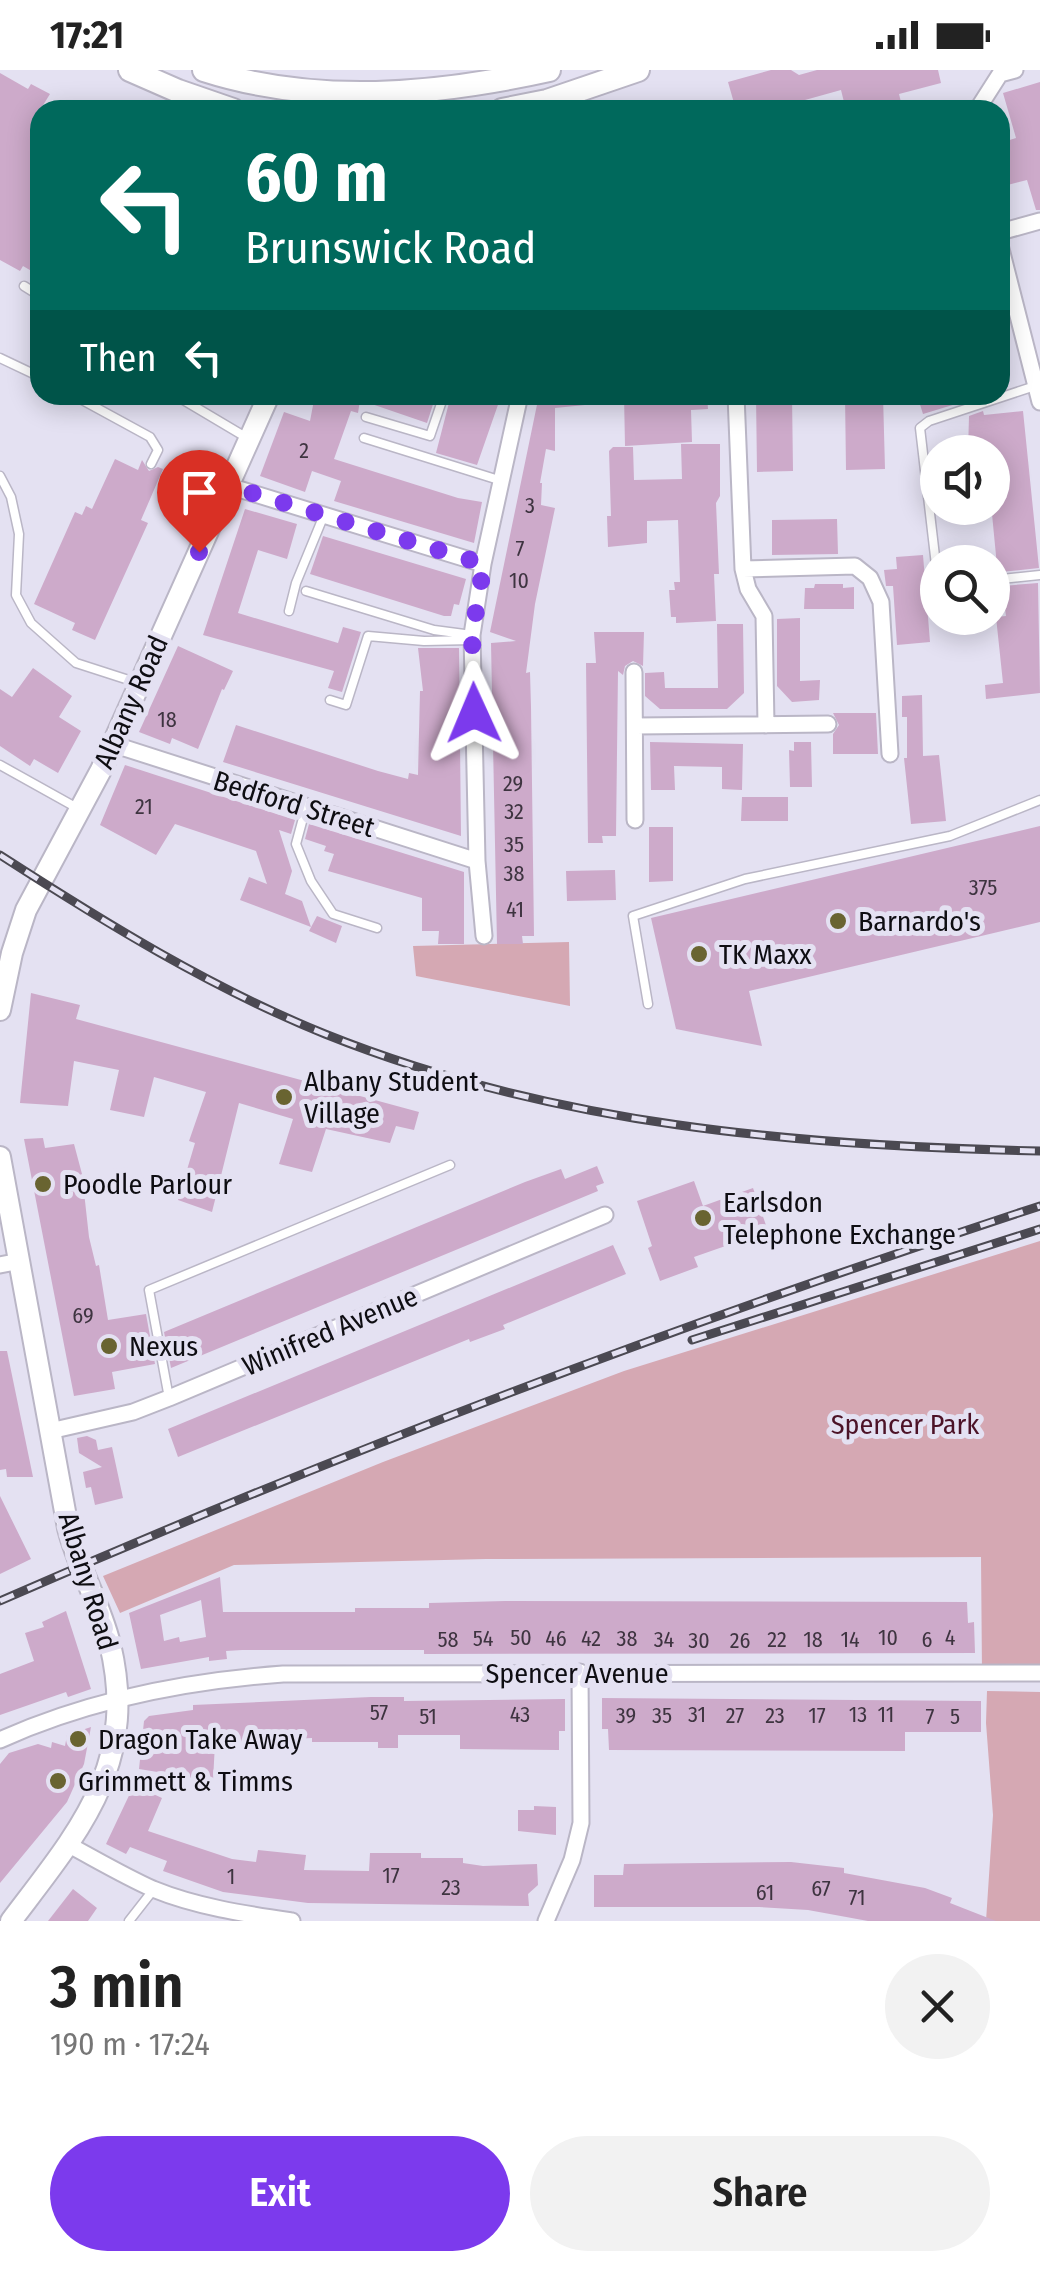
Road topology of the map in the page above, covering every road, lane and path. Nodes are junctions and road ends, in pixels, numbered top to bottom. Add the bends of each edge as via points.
1 (130, 70) edge
2 (204, 70) edge
3 (549, 70) edge
4 (638, 70) edge
5 (1015, 70) edge
6 (202, 100) edge
7 (325, 100) edge
8 (375, 100) edge
9 (550, 100) edge
10 (984, 100) edge
11 (1040, 221) edge
12 (1010, 229) edge
13 (1010, 283) edge
14 (24, 286) dead end
15 (30, 290) edge
16 (0, 358) edge
17 (30, 372) edge
18 (1038, 388) edge
19 (1010, 396) edge
20 (91, 405) edge
21 (192, 405) edge
22 (264, 405) edge
23 (441, 405) edge
24 (518, 405) edge
25 (736, 405) edge
26 (982, 405) edge
27 (366, 417) dead end
28 (364, 438) dead end
29 (249, 439) junction
30 (152, 464) dead end
31 (0, 476) edge
32 (502, 481) junction
33 (229, 486) junction
34 (324, 515) junction
35 (934, 545) edge
36 (484, 564) junction
37 (743, 569) junction
38 (1040, 575) edge
39 (1010, 578) edge
40 (306, 591) dead end
41 (289, 612) dead end
42 (472, 637) junction
43 (634, 672) dead end
44 (140, 684) junction
45 (330, 700) dead end
46 (828, 724) dead end
47 (766, 725) junction
48 (635, 726) junction
49 (112, 744) junction
50 (890, 754) dead end
51 (0, 765) edge
52 (1040, 800) edge
53 (306, 807) junction
54 (80, 810) junction
55 (635, 820) dead end
56 (477, 861) junction
57 (20, 927) junction
58 (377, 928) dead end
59 (484, 936) dead end
60 (0, 938) edge
61 (648, 1004) dead end
62 (0, 1010) edge
63 (0, 1157) edge
64 (450, 1165) dead end
65 (605, 1215) dead end
66 (10, 1263) edge
67 (169, 1398) junction
68 (50, 1431) junction
69 (580, 1672) junction
70 (1040, 1673) edge
71 (117, 1701) junction
72 (0, 1740) edge
73 (69, 1844) junction
74 (154, 1889) junction
75 (12, 1921) edge
76 (129, 1921) edge
77 (292, 1921) edge
78 (546, 1921) edge

1 - 6 main road
2 - 7 main road
3 - 8 main road
4 - 9 main road
5 - 10 street via 1000,74
11 - 12 street
13 - 18 street
14 - 15 lane
16 - 17 lane
18 - 19 lane
20 - 30 lane via 150,437 158,450
21 - 29 lane
22 - 29 street, Albany Road
23 - 27 lane via 430,436
24 - 32 street
25 - 37 street
26 - 35 lane via 920,428
28 - 32 lane
29 - 33 street, Albany Road
31 - 44 lane via 19,534 16,595 31,623 76,663
32 - 36 street
33 - 34 street
33 - 44 street, Albany Road
34 - 36 street
34 - 41 lane
36 - 42 street
37 - 47 street via 764,616
37 - 50 street via 855,566 870,578 882,602
38 - 39 lane
40 - 42 lane
42 - 45 lane via 368,636 346,706
42 - 56 street
43 - 48 street
44 - 49 street, Albany Road
46 - 47 street
47 - 48 street
48 - 55 street
49 - 53 street, Bedford Street
49 - 54 street, Albany Road
51 - 54 lane
52 - 61 lane via 950,836 745,879 633,916
53 - 56 street, Bedford Street
53 - 58 lane via 296,844 311,881 333,914
54 - 57 street, Albany Road
56 - 59 street
57 - 60 street
57 - 62 street, Albany Road
63 - 66 street, Albany Road
64 - 67 lane via 150,1290
65 - 67 street, Winifred Avenue
66 - 68 street, Albany Road
67 - 68 street, Winifred Avenue
68 - 71 street, Albany Road via 74,1550 110,1643
69 - 70 street, Spencer Avenue
69 - 71 street, Spencer Avenue via 283,1674
69 - 78 street via 581,1823
71 - 72 street, Spencer Avenue
71 - 73 street, Albany Road via 110,1764
73 - 74 street
73 - 75 street, Albany Road
74 - 76 lane
74 - 77 street

